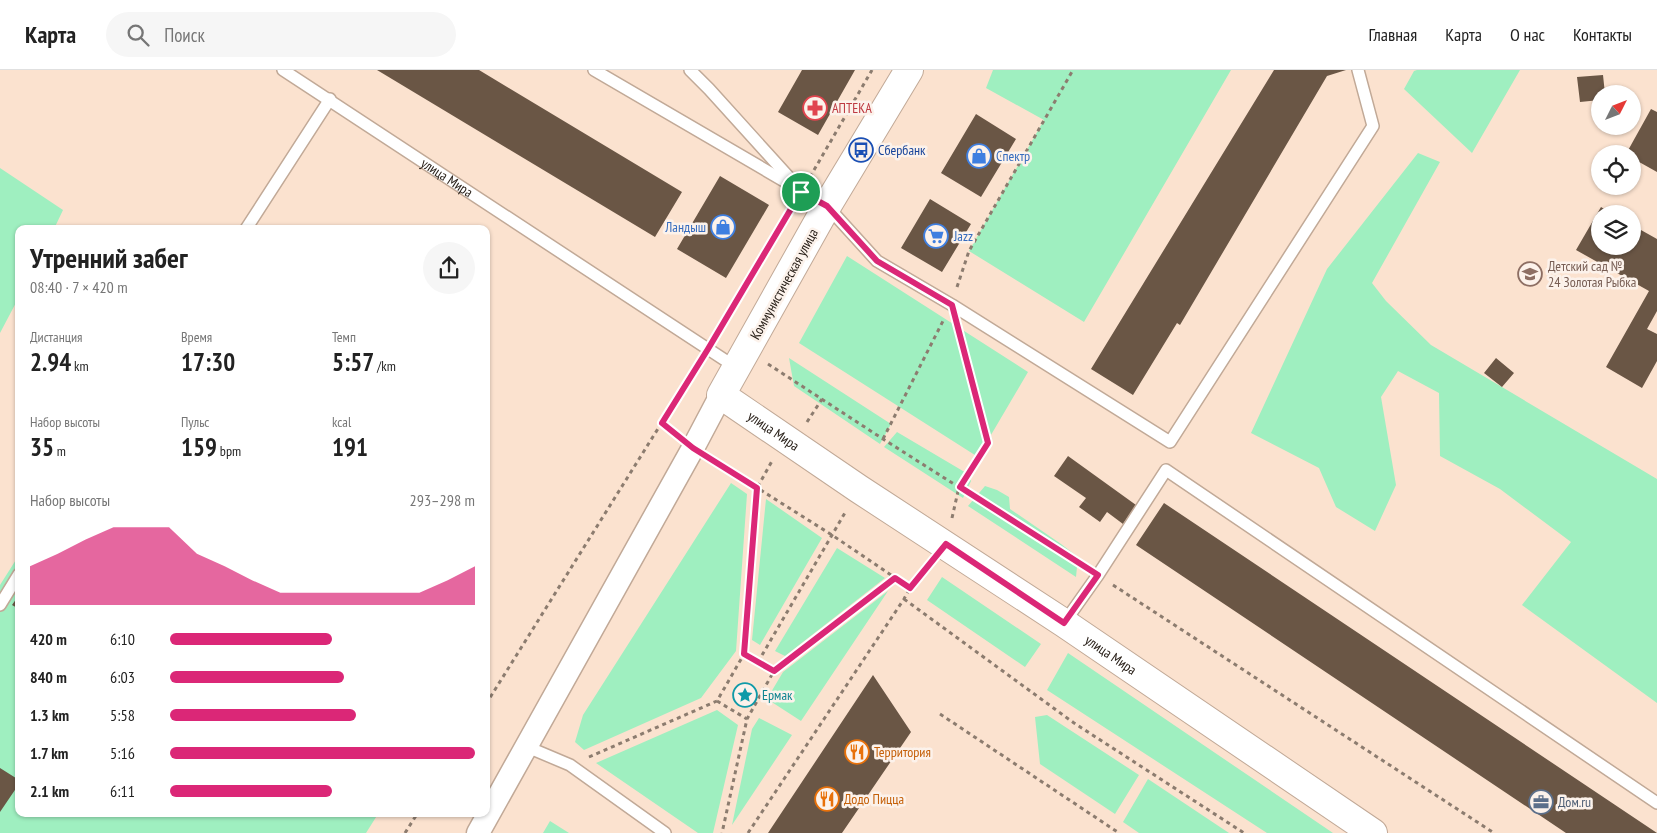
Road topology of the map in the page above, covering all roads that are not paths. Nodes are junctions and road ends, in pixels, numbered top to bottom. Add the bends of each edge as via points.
1 (283, 70) edge
2 (594, 70) edge
3 (690, 70) edge
4 (909, 70) edge
5 (1358, 70) edge
6 (330, 99) junction
7 (801, 192) junction
8 (827, 206) junction
9 (249, 225) edge
10 (742, 359) junction
11 (721, 395) junction
12 (15, 581) edge
13 (0, 605) edge
14 (1064, 623) junction
15 (525, 746) junction
16 (1657, 803) edge
17 (490, 811) edge
18 (487, 817) edge
19 (478, 833) edge
20 (664, 833) edge
21 (1373, 833) edge

1 - 6 lane, улица Мира
2 - 7 lane
3 - 7 lane
4 - 8 street, Коммунистическая улица
5 - 8 lane via 1373,126 1170,442 877,261
6 - 9 lane
6 - 10 lane, улица Мира via 708,349
7 - 8 lane
8 - 10 street, Коммунистическая улица
10 - 11 street, Коммунистическая улица
11 - 14 street, улица Мира
11 - 15 street
12 - 13 lane
14 - 16 lane via 1166,470
14 - 21 street, улица Мира
15 - 17 street
15 - 20 lane via 570,765
18 - 19 street

